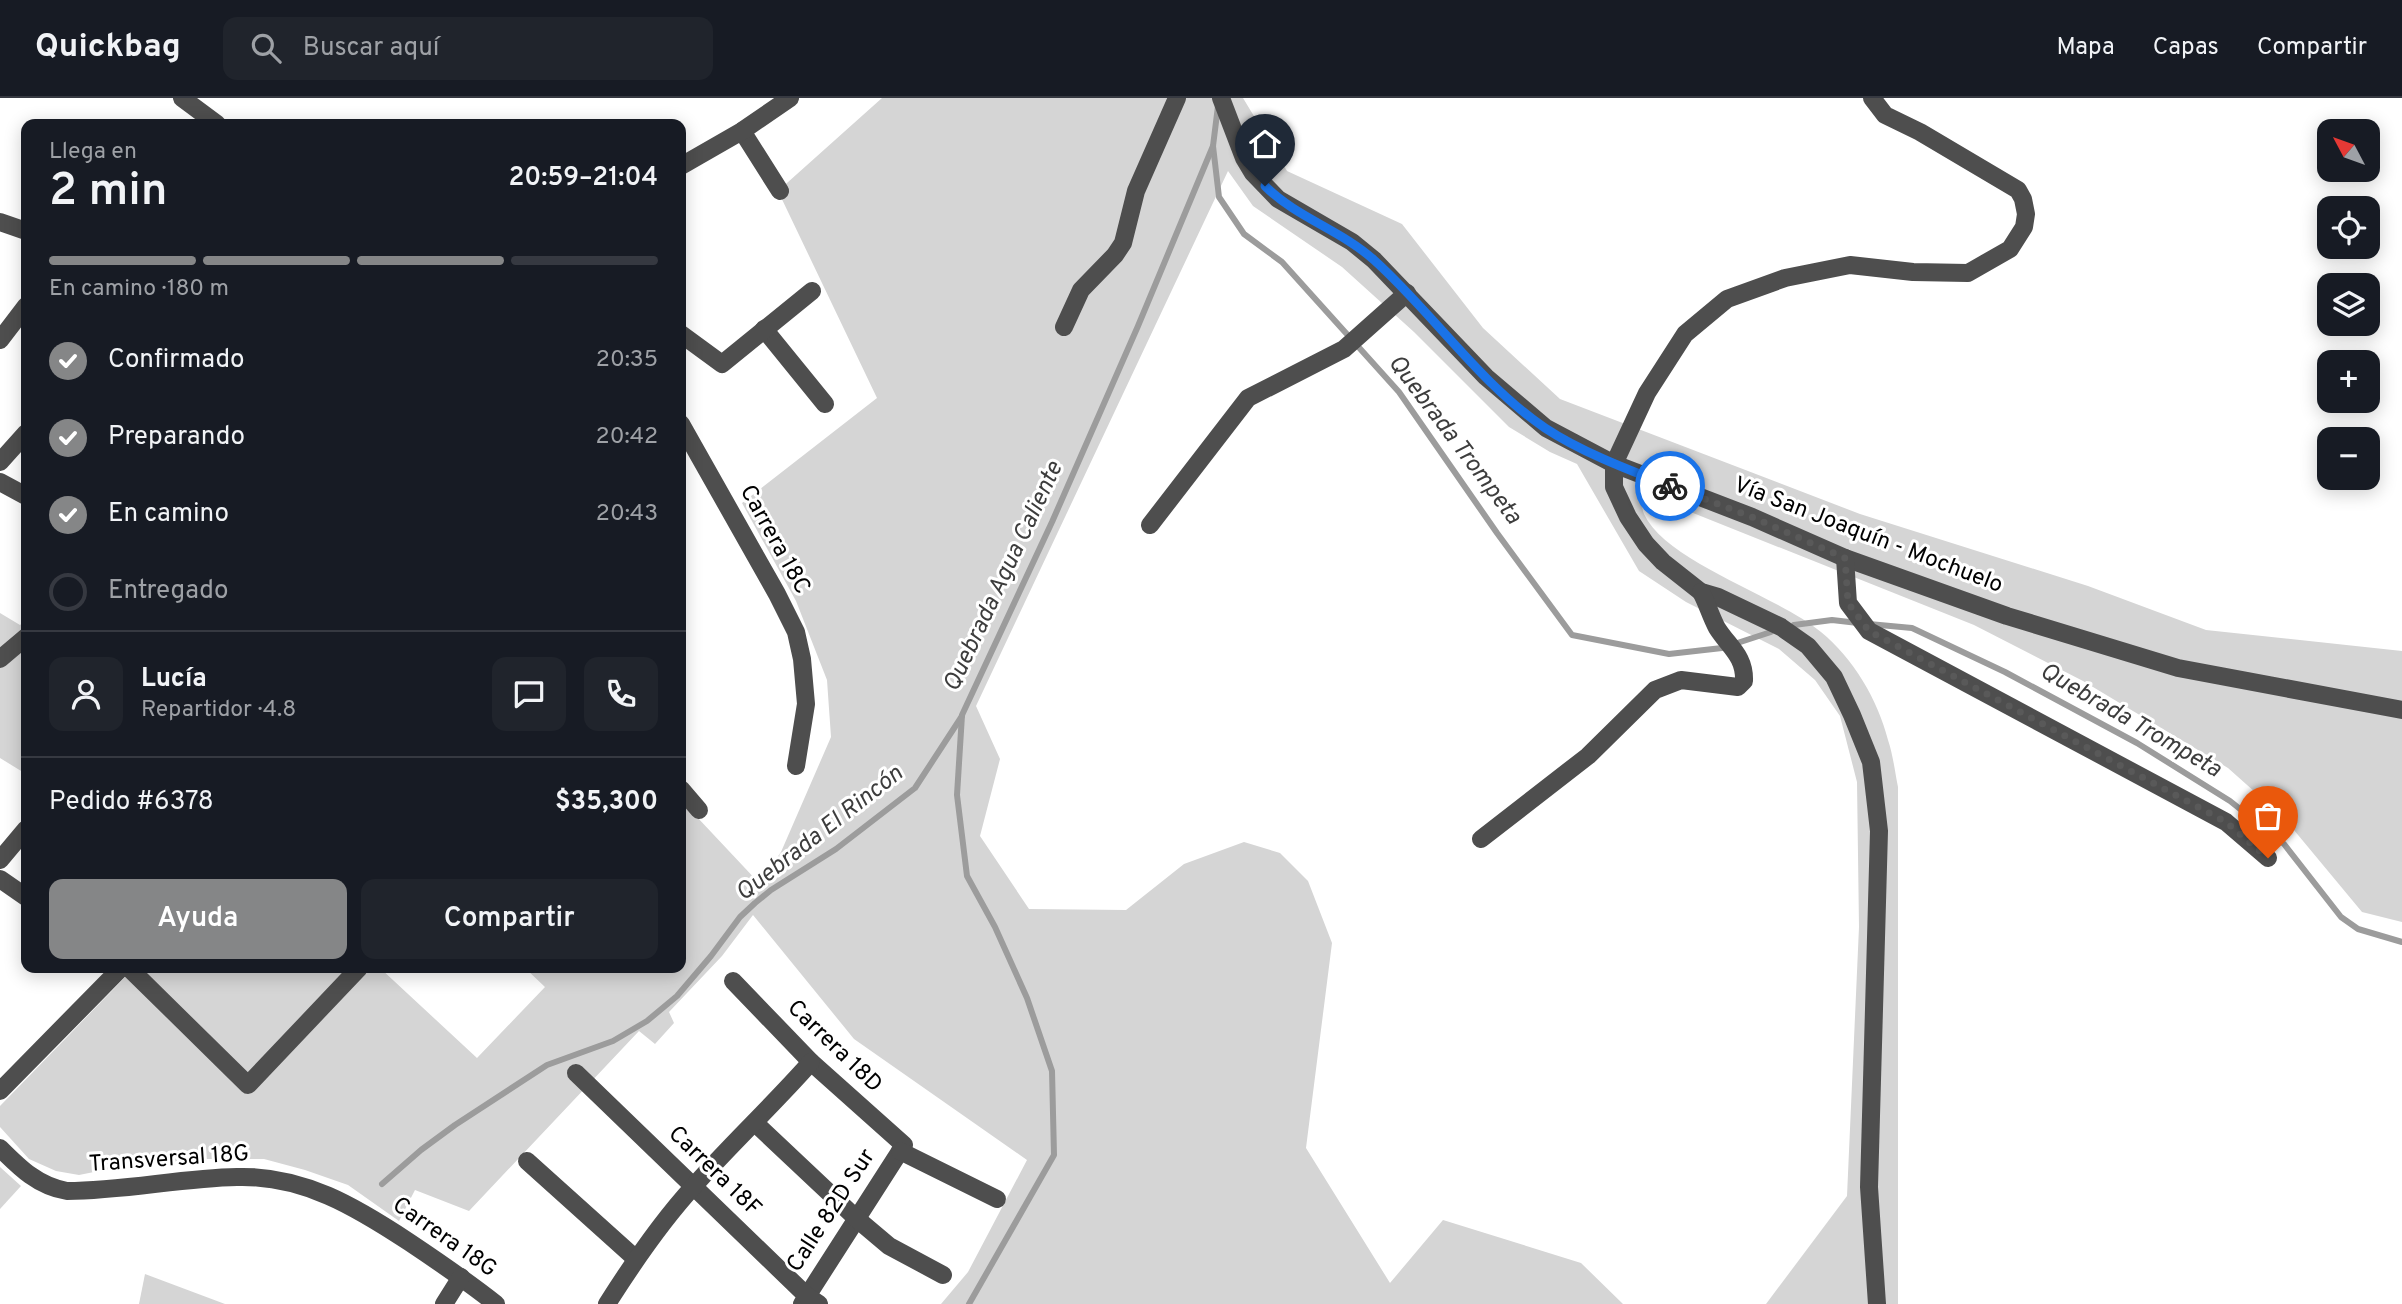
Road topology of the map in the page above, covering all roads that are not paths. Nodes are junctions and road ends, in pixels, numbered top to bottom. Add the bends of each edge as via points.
1 (182, 98) edge
2 (790, 98) edge
3 (1177, 98) edge
4 (1221, 98) edge
5 (1872, 98) edge
6 (210, 119) edge
7 (742, 131) junction
8 (686, 163) edge
9 (780, 191) dead end
10 (0, 222) edge
11 (21, 229) edge
12 (812, 291) dead end
13 (1408, 293) junction
14 (21, 313) edge
15 (1064, 327) dead end
16 (765, 329) junction
17 (686, 338) edge
18 (0, 341) edge
19 (825, 404) dead end
20 (686, 433) edge
21 (21, 439) edge
22 (0, 462) edge
23 (1614, 464) junction
24 (0, 482) edge
25 (21, 493) edge
26 (1150, 525) dead end
27 (1845, 558) junction
28 (1701, 592) junction
29 (21, 641) edge
30 (1, 659) edge
31 (2402, 710) edge
32 (796, 766) dead end
33 (686, 795) edge
34 (699, 810) dead end
35 (21, 835) edge
36 (1481, 839) dead end
37 (2268, 858) dead end
38 (0, 860) edge
39 (0, 879) edge
40 (21, 894) edge
41 (116, 973) edge
42 (134, 973) edge
43 (354, 973) edge
44 (733, 981) dead end
45 (811, 1062) junction
46 (576, 1073) dead end
47 (0, 1091) edge
48 (755, 1123) junction
49 (0, 1148) edge
50 (902, 1148) junction
51 (527, 1161) dead end
52 (693, 1186) junction
53 (997, 1199) dead end
54 (364, 1212) joint
55 (857, 1219) junction
56 (636, 1259) junction
57 (943, 1275) dead end
58 (461, 1277) junction
59 (809, 1301) edge
60 (444, 1304) edge
61 (496, 1304) edge
62 (607, 1304) edge
63 (1877, 1304) edge

1 - 6 street
2 - 7 street
3 - 15 street via 1136,191 1123,243 1081,290
4 - 13 street, Vía San Joaquín - Mochuelo via 1253,173 1278,199 1352,242
5 - 23 street via 1885,115 2018,190 2026,214 2024,227 2010,248 1968,273 1850,265 1785,278 1727,299 1685,334 1647,393
7 - 8 street
7 - 9 street
10 - 11 street
12 - 16 street
13 - 23 street, Vía San Joaquín - Mochuelo via 1519,407 1546,428
13 - 26 street via 1344,349 1248,398
14 - 18 street
16 - 17 street via 722,364
16 - 19 street
20 - 32 street, Carrera 18C via 796,632 806,688
21 - 22 street
23 - 27 street, Vía San Joaquín - Mochuelo
23 - 28 street via 1614,488 1646,544
24 - 25 street
27 - 31 street, Vía San Joaquín - Mochuelo via 2007,616 2167,665
27 - 37 street via 1848,603 1869,631 2226,822
28 - 36 street via 1745,669 1744,681 1738,687 1681,680 1656,691 1588,755
28 - 63 street via 1781,627 1808,646 1834,677 1871,762 1879,831 1869,1187
29 - 30 street
33 - 34 street
35 - 38 street
39 - 40 street
41 - 47 street
42 - 43 street via 248,1084
44 - 45 street, Carrera 18D
45 - 48 street
45 - 50 street, Carrera 18D
46 - 52 street, Carrera 18F
48 - 52 street
48 - 55 street
49 - 54 street, Transversal 18G via 30,1176 56,1189 100,1190 251,1177 309,1187
50 - 53 street, Carrera 18D
50 - 55 street, Calle 82D Sur
51 - 56 street
52 - 56 street
52 - 59 street, Carrera 18F
54 - 58 street, Carrera 18G
55 - 57 street via 889,1246
55 - 59 street, Calle 82D Sur
56 - 62 street
58 - 60 street
58 - 61 street, Carrera 18G

